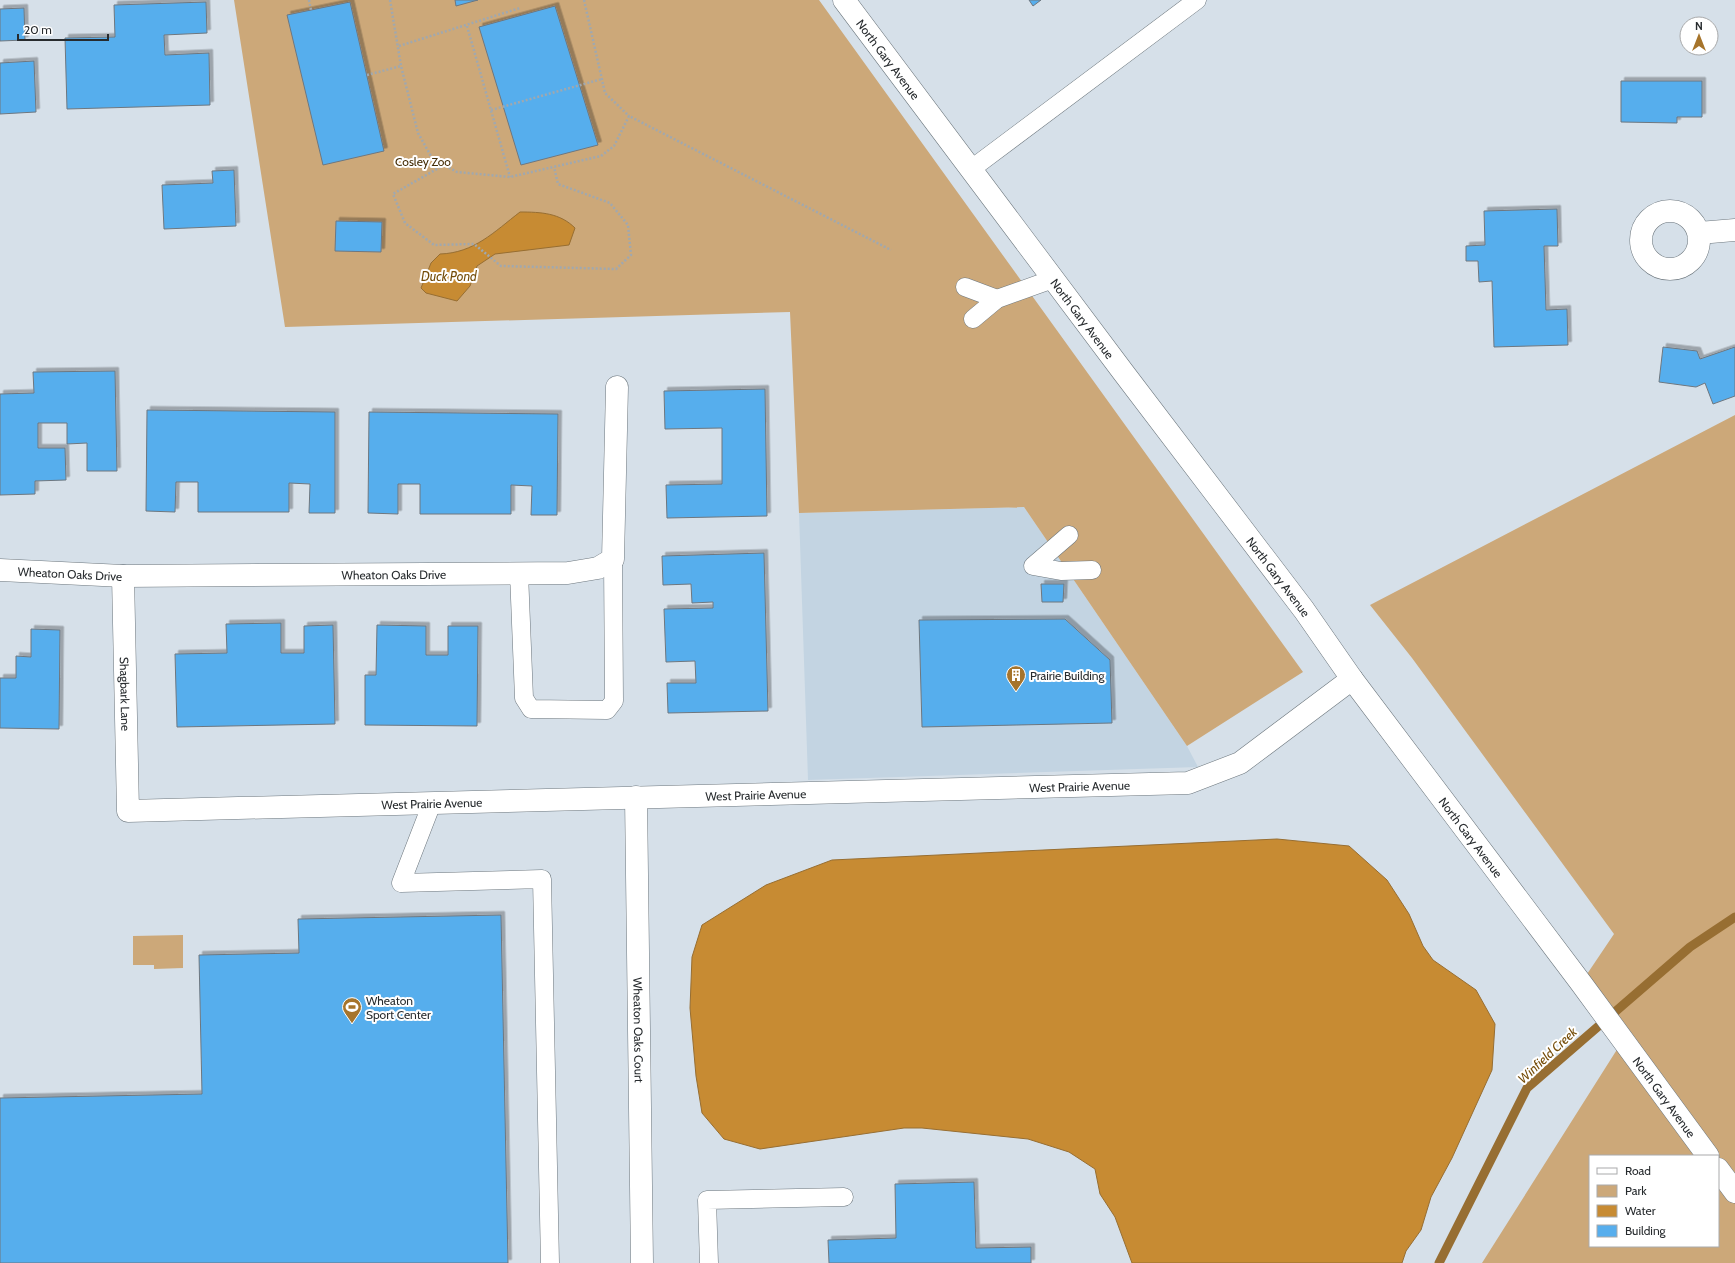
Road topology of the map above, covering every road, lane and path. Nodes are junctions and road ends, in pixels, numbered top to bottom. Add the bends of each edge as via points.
1 (309, 0) edge
2 (390, 0) edge
3 (584, 0) edge
4 (844, 0) edge
5 (1197, 0) edge
6 (520, 8) dead end
7 (311, 10) dead end
8 (467, 26) junction
9 (399, 46) junction
10 (401, 66) junction
11 (367, 75) dead end
12 (602, 79) junction
13 (491, 110) junction
14 (629, 116) junction
15 (444, 165) junction
16 (554, 167) junction
17 (970, 170) junction
18 (510, 177) junction
19 (1735, 230) edge
20 (1699, 233) dead end
21 (890, 250) dead end
22 (1053, 279) junction
23 (966, 287) dead end
24 (997, 299) junction
25 (973, 319) dead end
26 (617, 387) dead end
27 (1069, 534) dead end
28 (613, 559) junction
29 (0, 570) edge
30 (1092, 570) dead end
31 (519, 573) junction
32 (123, 576) junction
33 (1352, 679) junction
34 (636, 797) junction
35 (432, 803) junction
36 (128, 811) joint
37 (1707, 1155) edge
38 (1719, 1170) edge
39 (1735, 1192) edge
40 (844, 1197) dead end
41 (550, 1263) edge
42 (642, 1263) edge
43 (709, 1263) edge

1 - 7 path
2 - 9 path
3 - 12 path
4 - 17 street, North Gary Avenue
5 - 17 lane
6 - 8 path
8 - 9 path
8 - 13 path
9 - 10 path
10 - 11 path
10 - 15 path via 418,132 432,158
12 - 13 path
12 - 14 path via 605,93
13 - 18 path
14 - 16 path via 614,146 601,156
14 - 21 path
15 - 16 path via 393,194 405,223 434,245 474,244 501,266 616,269 631,255 628,225 610,203 558,184
15 - 18 path via 457,172
16 - 18 path
17 - 22 street, North Gary Avenue
19 - 20 street
22 - 24 lane
22 - 33 street, North Gary Avenue via 1304,610
23 - 24 lane
24 - 25 lane
26 - 28 street
27 - 30 lane via 1033,566 1061,571
28 - 31 street, Wheaton Oaks Drive via 598,568 576,572
28 - 31 lane via 614,701 607,710 531,709 527,703 524,698
29 - 32 street, Wheaton Oaks Drive
31 - 32 street, Wheaton Oaks Drive
32 - 36 street, Shagbark Lane
33 - 34 street, West Prairie Avenue via 1240,763 1188,783
33 - 37 street, North Gary Avenue
34 - 35 street, West Prairie Avenue
34 - 42 street, Wheaton Oaks Court
35 - 36 street, West Prairie Avenue
35 - 41 lane via 401,883 542,879
38 - 39 street
40 - 43 lane via 707,1200

